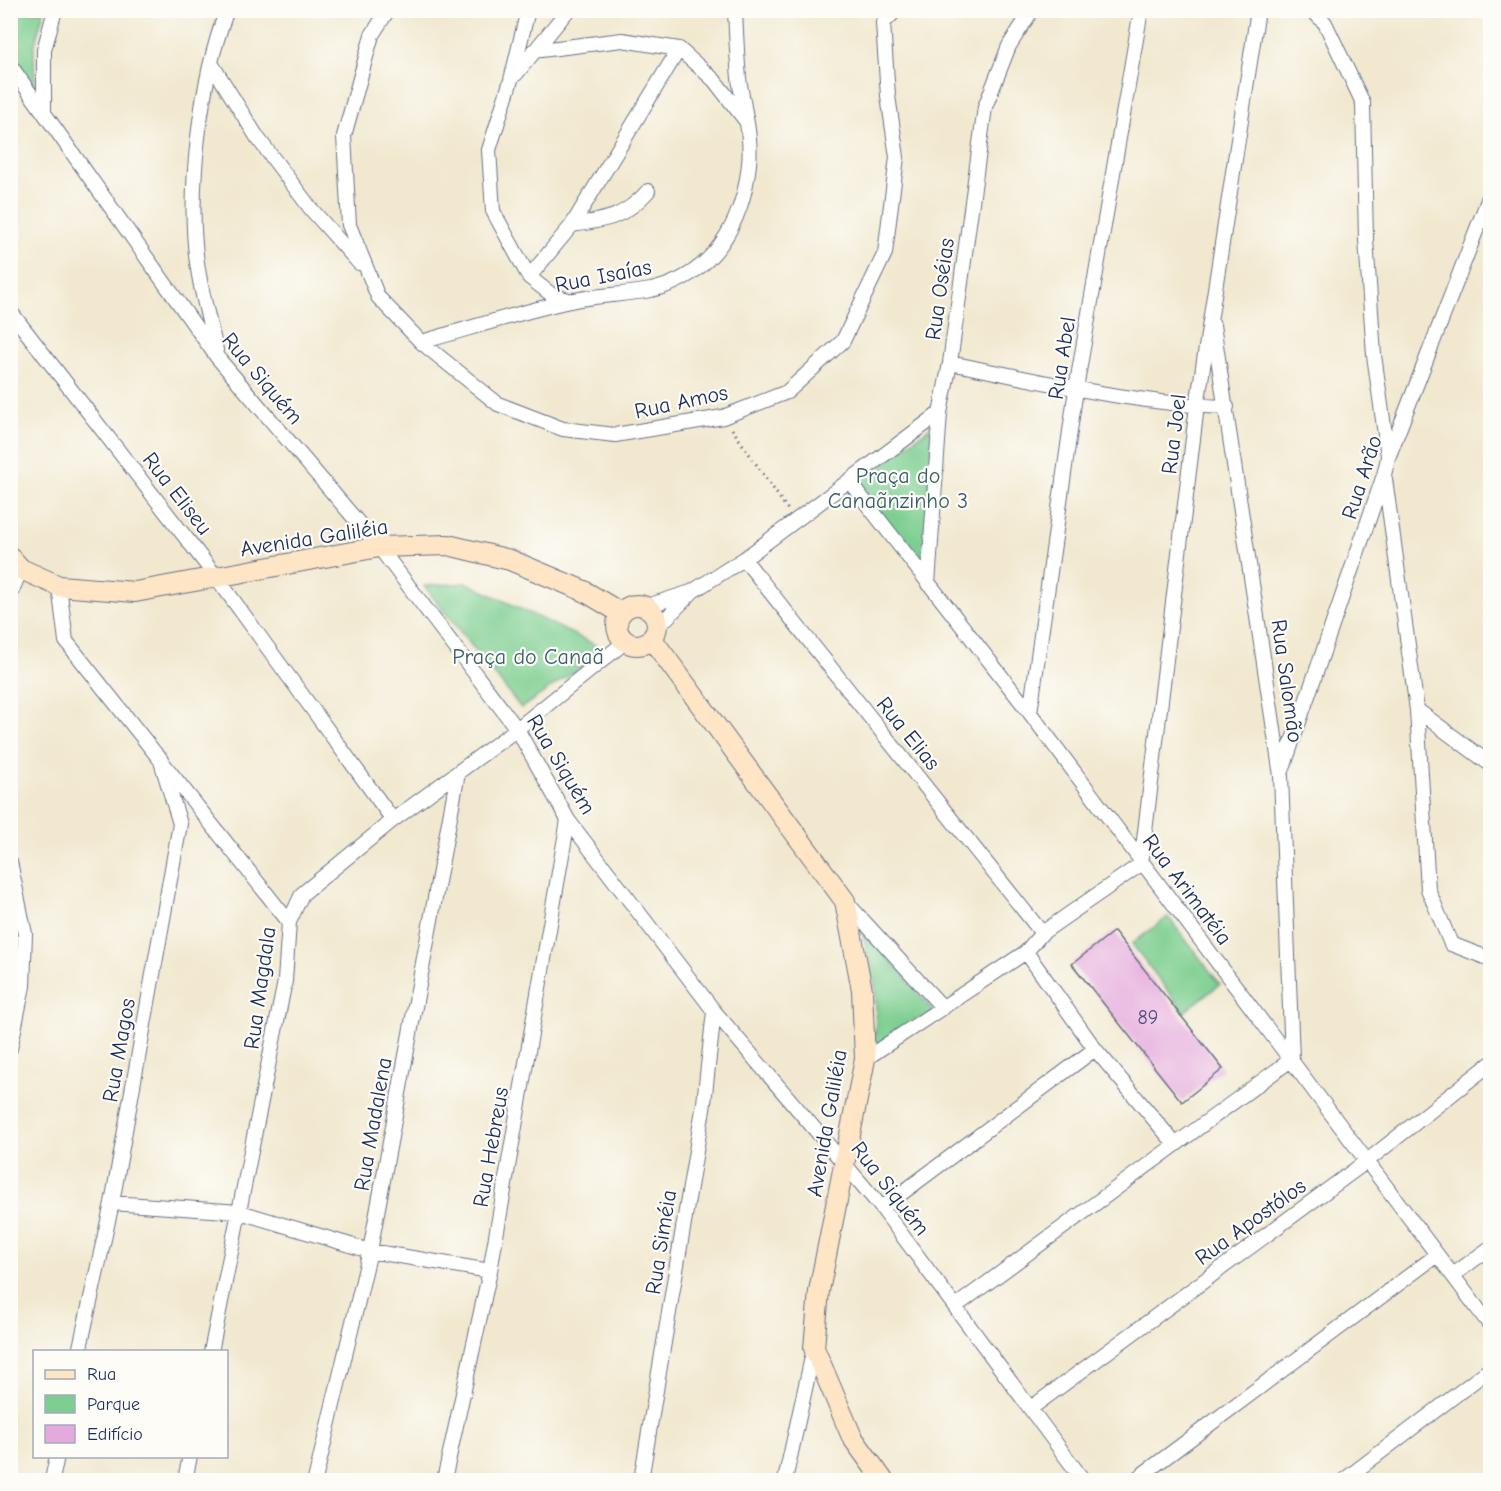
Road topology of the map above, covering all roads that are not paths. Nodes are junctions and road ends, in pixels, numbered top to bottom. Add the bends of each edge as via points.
1 (55, 10) edge
2 (227, 10) edge
3 (388, 10) edge
4 (528, 10) edge
5 (568, 10) edge
6 (735, 10) edge
7 (896, 10) edge
8 (1032, 10) edge
9 (1142, 10) edge
10 (1258, 10) edge
11 (1312, 10) edge
12 (679, 49) junction
13 (532, 51) junction
14 (211, 63) junction
15 (10, 65) edge
16 (511, 80) junction
17 (44, 112) junction
18 (749, 125) junction
19 (648, 191) dead end
20 (1491, 195) edge
21 (572, 225) junction
22 (364, 268) junction
23 (529, 277) junction
24 (571, 301) junction
25 (10, 310) edge
26 (1210, 312) junction
27 (421, 342) junction
28 (217, 357) junction
29 (950, 363) junction
30 (1077, 389) junction
31 (1197, 406) junction
32 (1227, 407) junction
33 (940, 413) junction
34 (1388, 458) junction
35 (1384, 475) junction
36 (849, 481) junction
37 (379, 547) junction
38 (744, 559) junction
39 (16, 563) edge
40 (217, 578) junction
41 (928, 584) junction
42 (59, 586) junction
43 (693, 591) junction
44 (10, 595) edge
45 (644, 607) junction
46 (621, 613) junction
47 (655, 634) junction
48 (625, 642) junction
49 (1417, 710) junction
50 (1030, 713) junction
51 (517, 729) junction
52 (160, 758) junction
53 (1491, 764) edge
54 (458, 773) junction
55 (1281, 776) junction
56 (393, 820) junction
57 (568, 820) junction
58 (10, 862) edge
59 (1141, 864) junction
60 (845, 901) junction
61 (289, 922) junction
62 (1042, 933) junction
63 (1026, 952) junction
64 (1491, 958) edge
65 (943, 1008) junction
66 (714, 1011) junction
67 (10, 1049) edge
68 (1095, 1049) junction
69 (865, 1059) junction
70 (1292, 1059) junction
71 (1491, 1064) edge
72 (1175, 1144) junction
73 (844, 1161) junction
74 (1367, 1161) junction
75 (112, 1203) junction
76 (882, 1208) junction
77 (240, 1212) junction
78 (1491, 1248) edge
79 (370, 1251) junction
80 (1437, 1255) junction
81 (490, 1271) junction
82 (1453, 1275) junction
83 (956, 1306) junction
84 (1491, 1325) edge
85 (814, 1348) junction
86 (80, 1350) edge
87 (212, 1350) edge
88 (1491, 1369) edge
89 (1031, 1408) junction
90 (57, 1458) edge
91 (190, 1458) edge
92 (52, 1480) edge
93 (185, 1480) edge
94 (315, 1480) edge
95 (444, 1480) edge
96 (641, 1480) edge
97 (785, 1480) edge
98 (883, 1480) edge
99 (1083, 1480) edge
100 (1136, 1480) edge
101 (1344, 1480) edge

1 - 17 street via 44,50
2 - 14 street
3 - 22 street, Rua Amos via 372,35 344,136 349,225
4 - 16 street
5 - 13 street
6 - 18 street, Rua Isaías via 739,80
7 - 27 street, Rua Amos via 883,23 897,157 885,253 843,340 787,392 723,417 615,435 563,429 498,404
8 - 29 street, Rua Oséias via 1010,46 985,107
9 - 30 street, Rua Abel
10 - 26 street, Rua Joel
11 - 34 street via 1325,23 1363,103 1366,240
12 - 13 street via 622,40
12 - 18 street via 714,80
12 - 21 street
13 - 16 street
14 - 22 street, Rua Amos via 257,137 311,208
14 - 28 street via 193,169 198,267
15 - 17 street, Rua Siquém
16 - 23 street via 489,150 493,211
17 - 28 street, Rua Siquém
18 - 24 street, Rua Isaías via 749,163 743,197 730,231 710,261 652,289
19 - 21 street via 633,208 609,219
20 - 34 street, Rua Arão
21 - 23 street
22 - 27 street, Rua Amos via 378,297
23 - 24 street via 552,295
24 - 27 street, Rua Isaías
25 - 40 street, Rua Eliseu
26 - 31 street, Rua Joel
26 - 32 street, Rua Salomão
28 - 37 street, Rua Siquém
29 - 30 street
29 - 33 street, Rua Oséias
30 - 31 street
30 - 50 street, Rua Abel
31 - 32 street
31 - 59 street, Rua Joel
32 - 55 street, Rua Salomão
33 - 36 street
33 - 41 street, Rua Oséias
34 - 35 street, Rua Arão
35 - 49 street
35 - 55 street, Rua Arão
36 - 38 street
36 - 41 street, Rua Arimatéia
37 - 40 main road, Avenida Galiléia
37 - 46 main road, Avenida Galiléia via 448,545 510,560 585,591
37 - 51 street, Rua Siquém
38 - 43 street
38 - 62 street, Rua Elias
39 - 42 main road, Avenida Galiléia
39 - 44 street
40 - 42 main road, Avenida Galiléia via 135,592
40 - 56 street, Rua Eliseu
41 - 50 street, Rua Arimatéia
42 - 52 street via 66,641
43 - 45 street
43 - 47 street
45 - 46 main road via 632,606
45 - 47 main road via 654,615
46 - 48 main road via 617,628
47 - 48 main road via 639,646
47 - 60 main road, Avenida Galiléia
48 - 51 street, Rua Magdala
49 - 53 street
49 - 64 street via 1428,889 1451,944
50 - 59 street, Rua Arimatéia
51 - 54 street, Rua Magdala
51 - 57 street, Rua Siquém
52 - 61 street
52 - 75 street, Rua Magos via 180,824
54 - 56 street, Rua Magdala
54 - 79 street, Rua Madalena
55 - 70 street, Rua Salomão
56 - 61 street, Rua Magdala via 302,894
57 - 66 street, Rua Siquém
57 - 81 street, Rua Hebreus
58 - 67 street via 25,933 24,986
59 - 62 street
59 - 70 street, Rua Arimatéia
60 - 65 street
60 - 69 main road, Avenida Galiléia via 862,990
61 - 77 street, Rua Magdala via 285,981
62 - 63 street
63 - 65 street
63 - 68 street
65 - 69 street
66 - 73 street, Rua Siquém
66 - 96 street, Rua Siméia via 704,1103
68 - 72 street
68 - 76 street
69 - 73 main road, Avenida Galiléia
70 - 72 street
70 - 74 street, Rua Arimatéia
71 - 74 street, Rua Apostólos
72 - 83 street
73 - 76 street, Rua Siquém
73 - 85 main road, Avenida Galiléia via 819,1292
74 - 80 street, Rua Arimatéia
74 - 89 street, Rua Apostólos
75 - 77 street
75 - 86 street, Rua Magos
76 - 83 street, Rua Siquém
77 - 79 street
77 - 87 street, Rua Magdala
78 - 82 street
79 - 81 street
79 - 94 street, Rua Madalena
80 - 82 street, Rua Arimatéia
80 - 100 street
81 - 95 street, Rua Hebreus
82 - 84 street, Rua Arimatéia
83 - 89 street, Rua Siquém
85 - 97 street
85 - 98 main road, Avenida Galiléia via 852,1437
88 - 101 street
89 - 99 street, Rua Siquém
90 - 92 street
91 - 93 street

